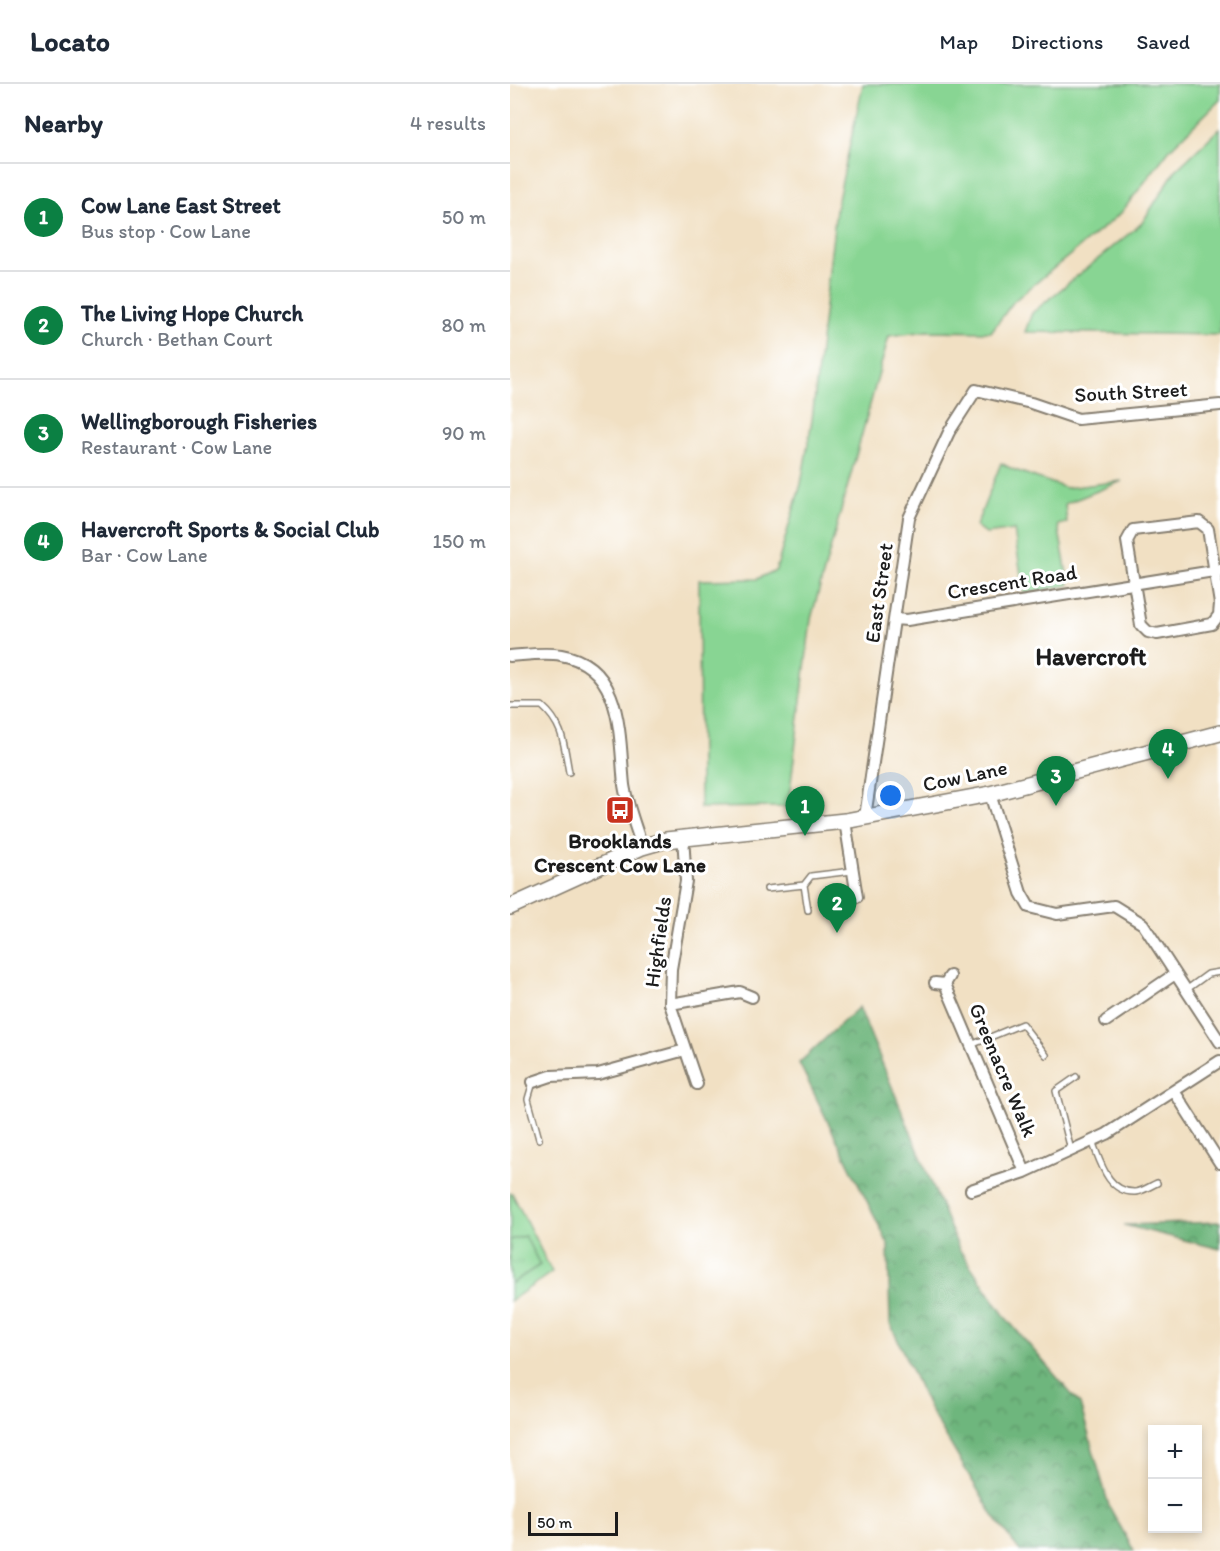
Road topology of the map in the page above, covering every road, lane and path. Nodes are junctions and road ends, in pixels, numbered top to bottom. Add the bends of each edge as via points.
1 (976, 390) joint
2 (1220, 405) edge
3 (1217, 570) edge
4 (1134, 583) junction
5 (895, 619) junction
6 (510, 656) edge
7 (510, 706) edge
8 (1220, 733) edge
9 (569, 772) dead end
10 (990, 794) junction
11 (865, 817) junction
12 (845, 821) junction
13 (683, 837) junction
14 (642, 847) junction
15 (853, 871) junction
16 (804, 885) junction
17 (767, 889) dead end
18 (857, 897) dead end
19 (510, 907) edge
20 (808, 910) dead end
21 (1220, 972) edge
22 (1175, 974) junction
23 (943, 981) dead end
24 (1186, 990) junction
25 (752, 997) dead end
26 (670, 1004) junction
27 (1104, 1022) dead end
28 (1220, 1042) edge
29 (971, 1045) junction
30 (685, 1050) junction
31 (1046, 1055) dead end
32 (1220, 1061) edge
33 (1076, 1077) dead end
34 (533, 1082) joint
35 (697, 1084) dead end
36 (1174, 1091) junction
37 (539, 1139) dead end
38 (1092, 1141) junction
39 (1071, 1150) junction
40 (1220, 1163) edge
41 (1025, 1172) junction
42 (1157, 1183) dead end
43 (971, 1190) dead end

1 - 2 street, South Street via 1078,419
1 - 5 street, East Street via 949,432 909,518
3 - 4 street, Crescent Road
3 - 4 street via 1219,615 1212,624 1157,634 1141,625
3 - 4 street via 1208,529 1198,522 1133,530 1127,541
4 - 5 street, Crescent Road
5 - 11 street, East Street
6 - 14 street via 561,655 578,660 610,691 620,732 625,788
7 - 9 lane via 542,706 553,716 560,727
8 - 10 main road, Cow Lane
10 - 11 main road, Cow Lane
10 - 22 street via 1029,908 1057,914 1114,906 1143,924
11 - 12 main road, Cow Lane
12 - 13 main road, Cow Lane
12 - 15 street
13 - 14 main road, Cow Lane
13 - 26 street, Highfields via 686,881 671,969
14 - 19 main road, Cow Lane
15 - 16 lane via 811,876
15 - 18 street
16 - 17 lane
16 - 20 lane
21 - 24 lane via 1208,974
22 - 24 street
22 - 27 street
23 - 29 street, Greenacre Walk
24 - 28 street
25 - 26 street via 740,992
26 - 30 street, Highfields
29 - 31 lane via 1022,1024
29 - 41 street, Greenacre Walk
30 - 34 street via 598,1074 551,1076
30 - 35 street, Highfields
32 - 36 street
33 - 39 lane via 1056,1091
34 - 37 lane via 528,1099
36 - 38 street
36 - 40 street
38 - 39 street
38 - 42 lane via 1113,1184 1136,1193
39 - 41 street
41 - 43 street

